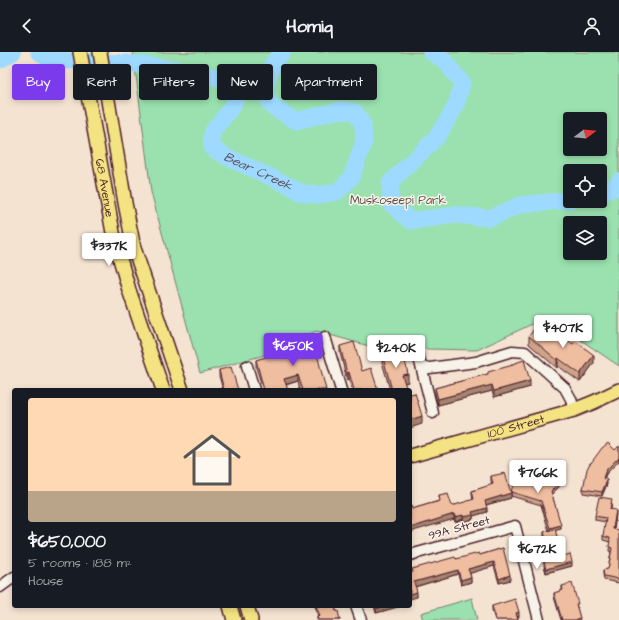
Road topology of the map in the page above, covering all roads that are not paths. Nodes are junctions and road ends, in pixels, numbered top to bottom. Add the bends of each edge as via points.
1 (80, 52) edge
2 (100, 52) edge
3 (325, 337) dead end
4 (419, 358) dead end
5 (247, 366) dead end
6 (422, 369) junction
7 (163, 388) edge
8 (181, 388) edge
9 (253, 388) edge
10 (340, 388) edge
11 (619, 390) edge
12 (574, 410) junction
13 (433, 413) dead end
14 (412, 455) edge
15 (412, 554) edge
16 (12, 579) edge
17 (0, 587) edge
18 (231, 608) edge
19 (248, 608) edge
20 (357, 608) edge
21 (234, 620) edge
22 (251, 620) edge
23 (360, 620) edge
24 (539, 620) edge

1 - 7 main road, 68 Avenue via 108,210 120,260
2 - 8 main road, 68 Avenue via 134,248
3 - 10 street
4 - 6 street
5 - 9 street
6 - 12 street via 476,362 512,351 525,352 565,388 572,399
6 - 13 street
11 - 12 main road, 100 Street
12 - 14 main road, 100 Street
15 - 24 street, 99A Street via 514,526
16 - 17 street
18 - 21 main road
19 - 22 main road
20 - 23 street

